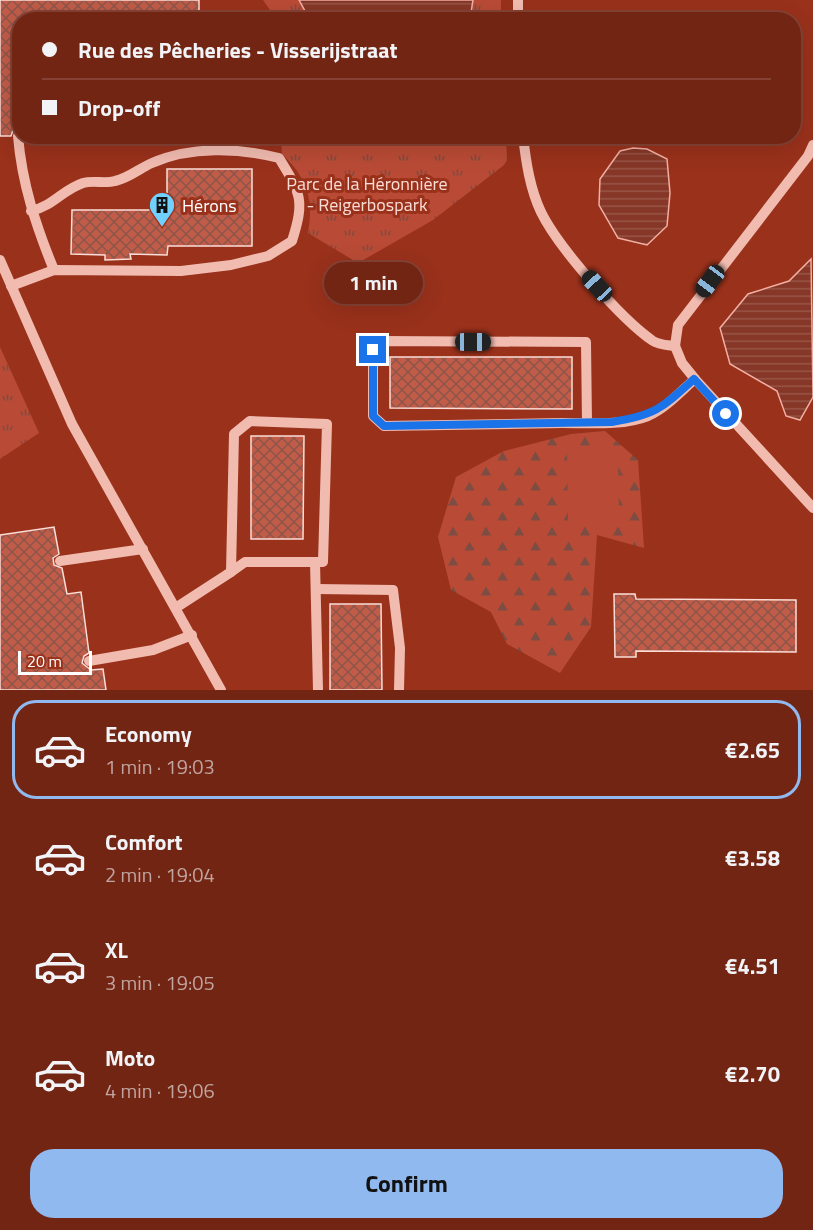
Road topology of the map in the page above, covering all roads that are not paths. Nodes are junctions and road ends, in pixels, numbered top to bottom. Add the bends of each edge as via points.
1 (19, 144) edge
2 (524, 144) edge
3 (813, 145) edge
4 (31, 211) junction
5 (0, 260) edge
6 (54, 270) junction
7 (11, 286) junction
8 (675, 346) junction
9 (694, 379) junction
10 (587, 423) junction
11 (813, 508) edge
12 (143, 549) junction
13 (60, 561) dead end
14 (315, 562) junction
15 (231, 572) junction
16 (316, 589) junction
17 (177, 607) junction
18 (192, 635) junction
19 (89, 661) dead end
20 (221, 690) edge
21 (318, 690) edge
22 (399, 690) edge

1 - 4 street
2 - 8 street via 526,167 541,212 566,251 628,320 655,342
3 - 8 street via 678,325
4 - 6 street
4 - 6 street via 53,204 69,189 86,182 115,182 153,162 185,153 254,151 279,158 296,186 301,213 292,241 268,256 182,271
5 - 7 street
6 - 7 street
7 - 12 street via 72,424
8 - 9 street
9 - 10 street via 648,416
9 - 11 street
10 - 10 street via 586,342 383,341 373,350 373,416 384,426
12 - 13 street
12 - 17 street
14 - 15 street via 245,562
14 - 15 street via 323,562 327,424 250,421 234,434
14 - 16 street
15 - 17 street
16 - 21 street
16 - 22 street via 393,590 400,648
17 - 18 street
18 - 19 street via 153,650
18 - 20 street

